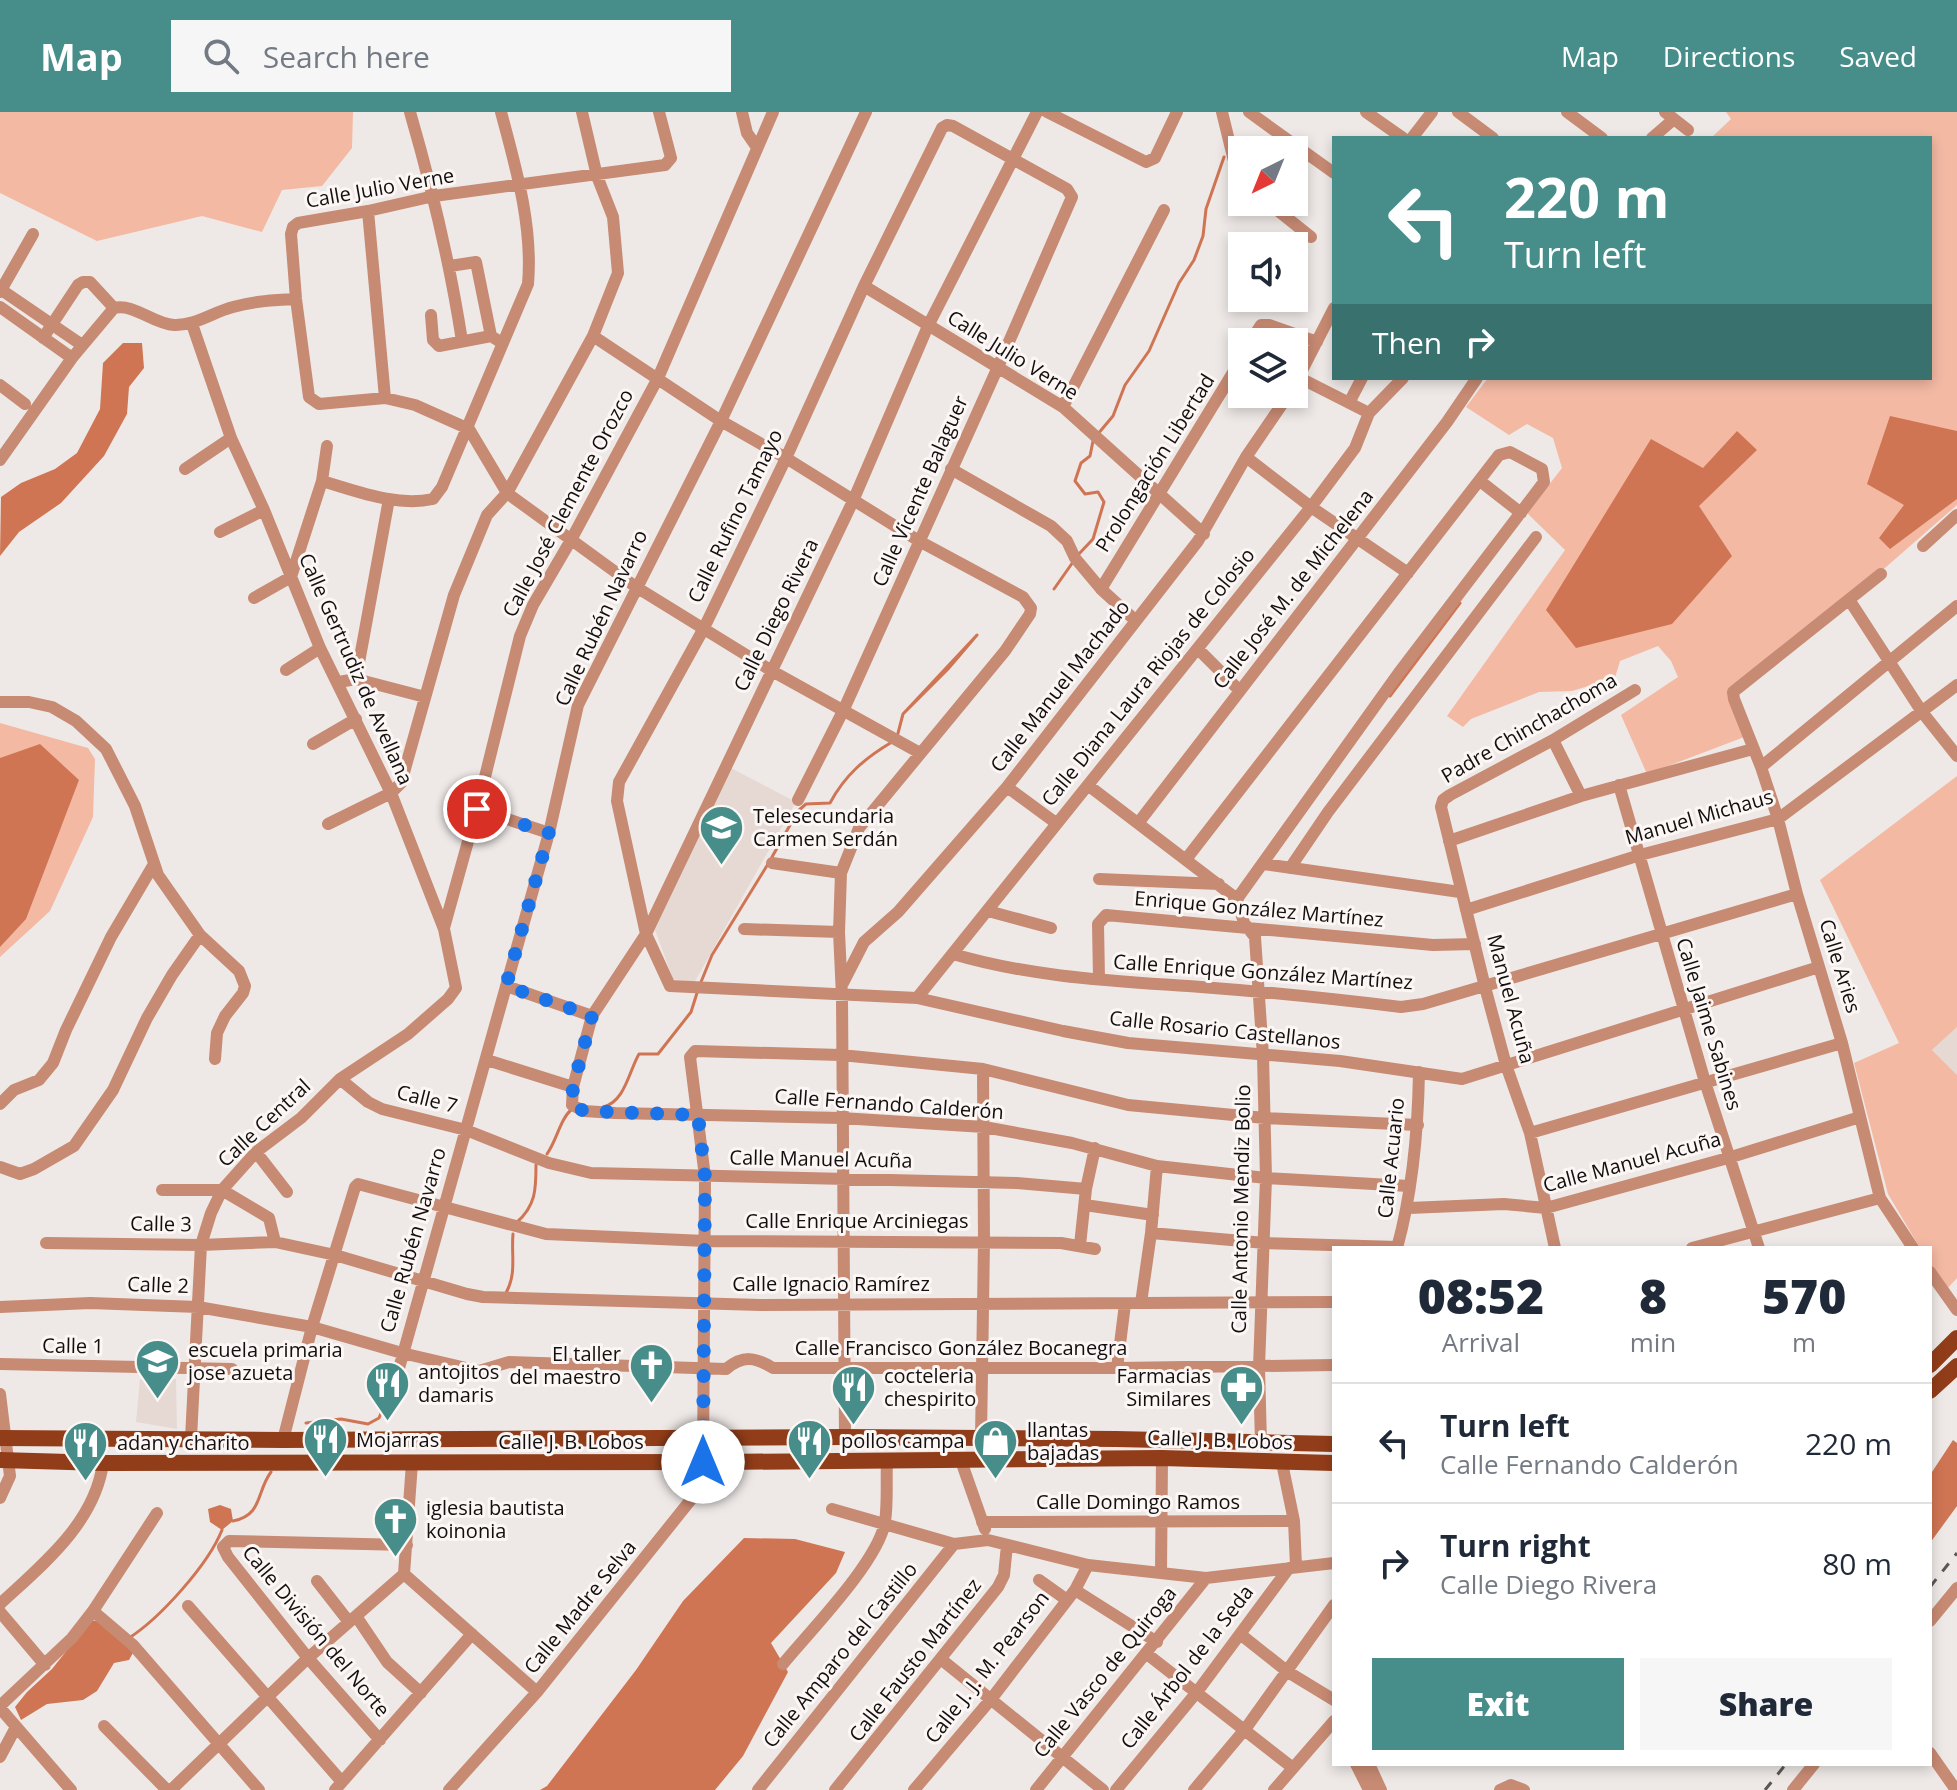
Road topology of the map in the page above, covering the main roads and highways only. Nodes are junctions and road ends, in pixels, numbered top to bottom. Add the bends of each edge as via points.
1 (1957, 1338) edge
2 (1932, 1363) edge
3 (1957, 1366) edge
4 (1932, 1389) edge
5 (2, 1438) edge
6 (1332, 1444) edge
7 (4, 1460) edge
8 (1332, 1463) edge

1 - 2 main road
3 - 4 main road
5 - 6 main road, Calle J. B. Lobos via 845,1437
7 - 8 main road, Calle J. B. Lobos via 1162,1458

